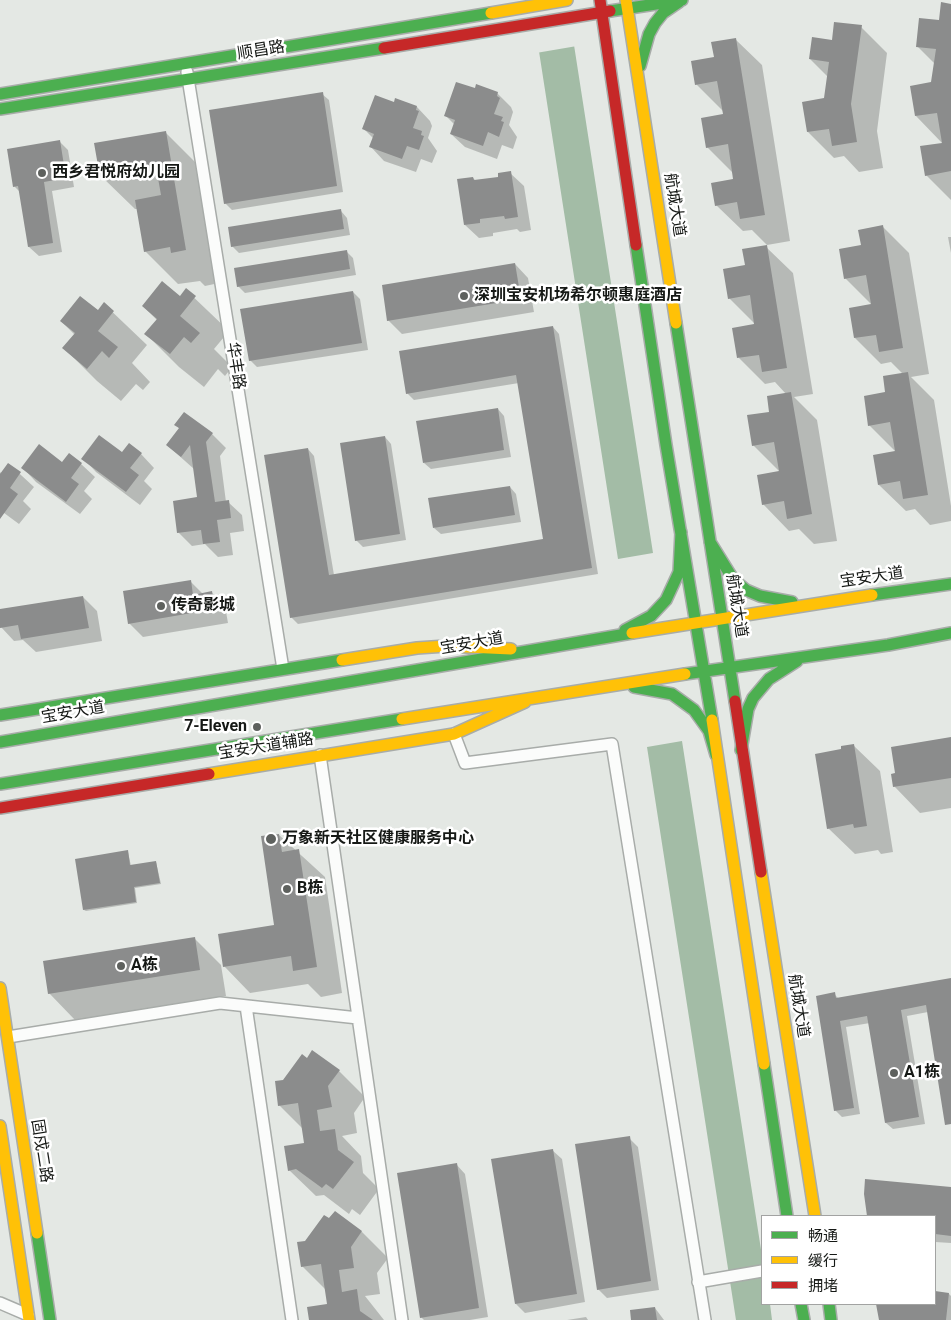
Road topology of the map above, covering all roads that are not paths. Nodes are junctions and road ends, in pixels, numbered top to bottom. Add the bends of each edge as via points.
1 (567, 0) edge
2 (600, 0) edge
3 (682, 0) edge
4 (627, 4) edge
5 (518, 5) edge
6 (602, 13) junction
7 (522, 26) junction
8 (186, 63) junction
9 (638, 76) junction
10 (188, 79) junction
11 (0, 94) edge
12 (0, 109) edge
13 (681, 532) junction
14 (710, 542) junction
15 (951, 576) edge
16 (951, 584) edge
17 (897, 591) junction
18 (817, 603) junction
19 (721, 620) junction
20 (696, 623) junction
21 (951, 634) edge
22 (604, 638) junction
23 (951, 642) edge
24 (888, 645) junction
25 (531, 650) junction
26 (817, 654) junction
27 (729, 668) junction
28 (283, 670) junction
29 (703, 671) junction
30 (612, 685) junction
31 (532, 699) junction
32 (0, 715) edge
33 (454, 734) junction
34 (0, 742) edge
35 (741, 750) junction
36 (320, 755) junction
37 (716, 755) junction
38 (0, 784) edge
39 (0, 808) edge
40 (0, 988) edge
41 (246, 1006) junction
42 (358, 1018) junction
43 (8, 1037) junction
44 (0, 1126) edge
45 (787, 1215) edge
46 (815, 1215) edge
47 (761, 1271) edge
48 (701, 1281) junction
49 (0, 1303) edge
50 (801, 1305) edge
51 (828, 1305) edge
52 (28, 1317) edge
53 (50, 1320) edge
54 (292, 1320) edge
55 (402, 1320) edge
56 (704, 1320) edge
57 (804, 1320) edge
58 (831, 1320) edge

1 - 5 main road, 顺昌路
2 - 6 main road
3 - 4 main road
3 - 9 main road via 655,23
4 - 6 main road
4 - 9 main road, 航城大道
5 - 7 street
5 - 8 main road, 顺昌路
6 - 7 main road, 顺昌路
6 - 13 main road
7 - 10 main road, 顺昌路
8 - 10 street, 华丰路
8 - 11 main road, 顺昌路
9 - 14 main road, 航城大道
10 - 12 main road, 顺昌路
10 - 28 street, 华丰路
13 - 20 main road
13 - 22 main road via 679,572 666,600 651,616
14 - 18 main road via 733,580 746,590 774,600
14 - 19 main road, 航城大道
15 - 17 main road
16 - 17 main road, 宝安大道
17 - 18 main road, 宝安大道
18 - 19 main road, 宝安大道
19 - 20 main road, 宝安大道
19 - 27 main road, 航城大道
20 - 22 main road, 宝安大道
20 - 29 main road
21 - 24 main road
22 - 25 main road, 宝安大道
23 - 24 main road
24 - 26 main road
25 - 28 main road via 446,646 417,648
25 - 34 main road, 宝安大道
26 - 27 main road
26 - 35 main road via 794,662 759,689 748,709
27 - 29 main road
27 - 35 main road, 航城大道
28 - 32 main road
29 - 30 main road
29 - 37 main road
30 - 31 main road
30 - 37 main road via 658,690 684,702 702,719
31 - 33 main road, 宝安大道辅路
31 - 38 main road
33 - 36 main road, 宝安大道辅路
33 - 48 street via 465,764 612,744
35 - 46 main road, 航城大道
36 - 39 main road, 宝安大道辅路
36 - 42 street
37 - 45 main road
40 - 43 main road, 固戍二路
41 - 42 street
41 - 43 street via 220,1003
41 - 54 street
42 - 55 street
43 - 53 main road, 固戍二路
44 - 52 main road
47 - 48 street
48 - 56 street
49 - 52 street
50 - 57 main road
51 - 58 main road

